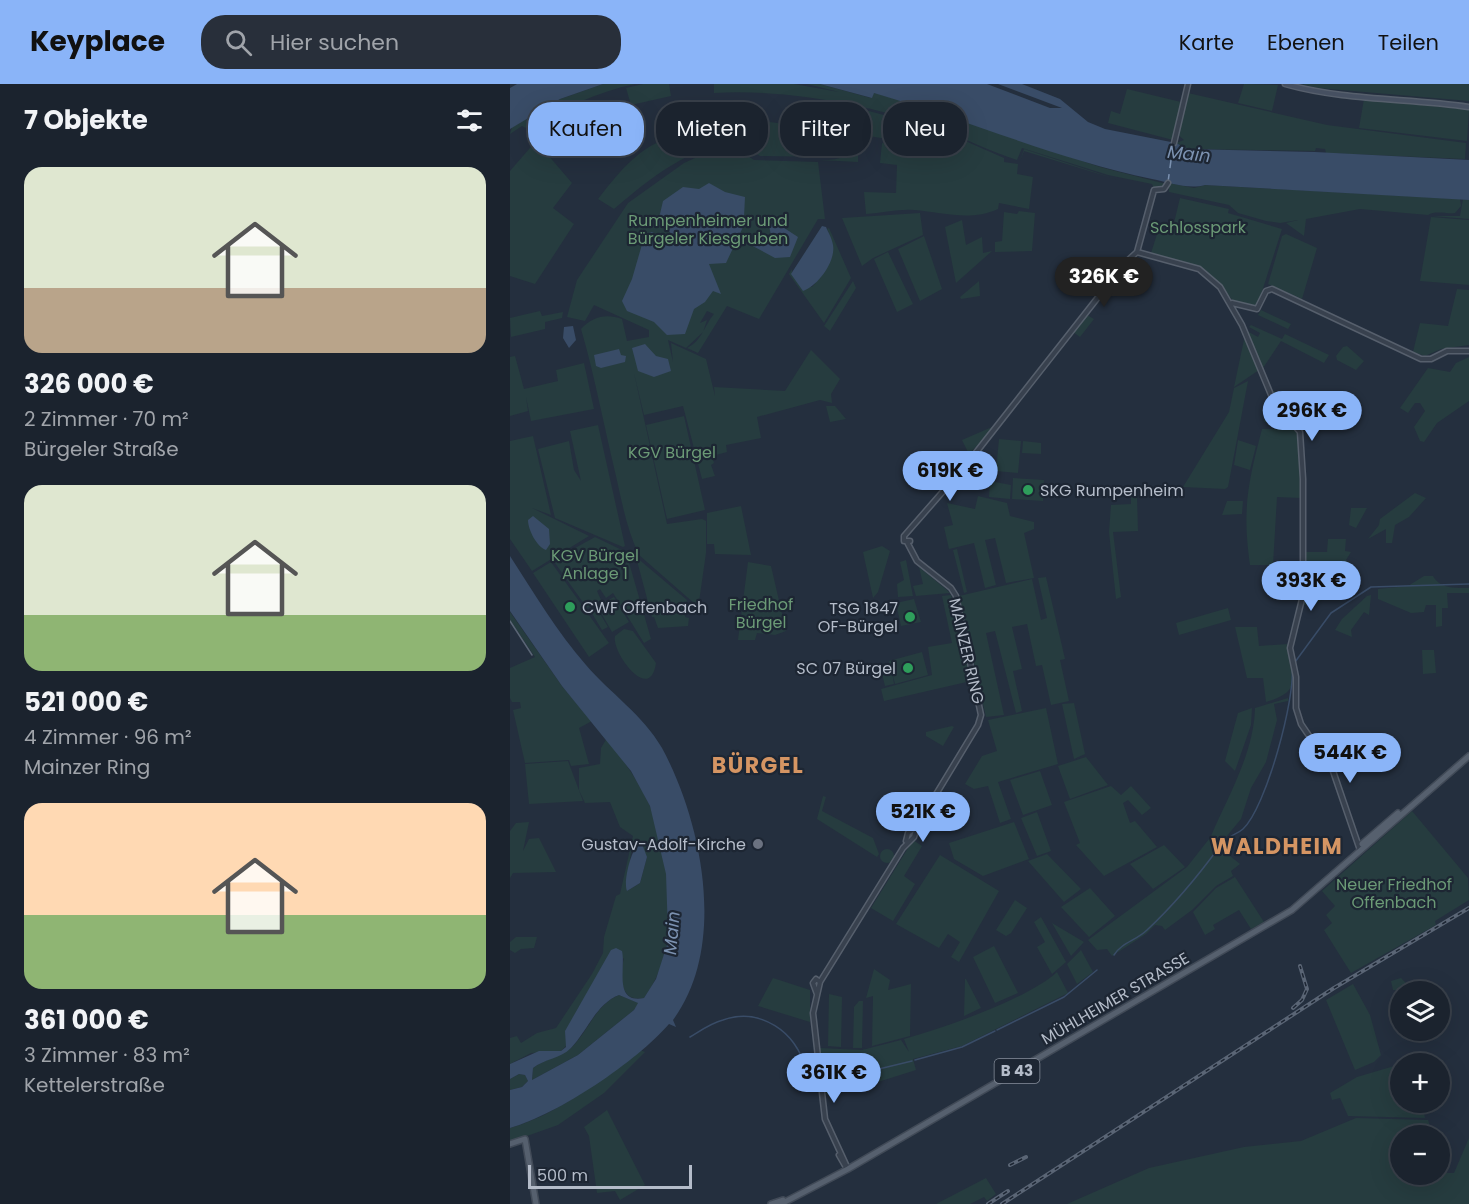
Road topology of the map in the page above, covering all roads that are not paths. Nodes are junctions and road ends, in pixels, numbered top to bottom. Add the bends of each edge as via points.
1 (1188, 84) edge
2 (1285, 84) edge
3 (1294, 84) edge
4 (1469, 106) edge
5 (1174, 143) dead end
6 (1168, 183) dead end
7 (1137, 252) junction
8 (1231, 303) junction
9 (1469, 351) edge
10 (1469, 752) edge
11 (1469, 756) edge
12 (1409, 806) junction
13 (1363, 846) junction
14 (510, 1144) edge
15 (872, 1155) junction
16 (843, 1161) junction
17 (856, 1163) junction
18 (848, 1169) junction
19 (838, 1174) junction
20 (794, 1198) junction
21 (536, 1204) edge
22 (771, 1204) edge
23 (781, 1204) edge

1 - 5 street
2 - 4 main road via 1321,93
3 - 4 main road
6 - 7 street via 1164,189 1154,190
7 - 8 street via 1201,270
7 - 16 street, MAINZER RING via 911,529 908,538 917,561 956,596 981,712 977,726 913,832 914,837 909,838 818,984 813,1017 824,1113
8 - 9 street via 1256,310 1271,289 1421,359 1447,351
8 - 13 street via 1274,402 1298,429 1301,440 1302,600 1290,648 1296,677 1296,710 1333,771 1355,836
10 - 12 main road, B 43
11 - 12 main road, B 43
12 - 13 main road, MÜHLHEIMER STRASSE / B 43
13 - 15 main road, MÜHLHEIMER STRASSE / B 43 via 1278,919
14 - 21 main road via 525,1139
15 - 17 main road, MÜHLHEIMER STRASSE / B 43
15 - 18 main road, MÜHLHEIMER STRASSE / B 43
16 - 17 street
16 - 18 street
16 - 19 street
17 - 18 main road, MÜHLHEIMER STRASSE / B 43
18 - 19 main road, MÜHLHEIMER STRASSE / B 43
19 - 20 main road, MÜHLHEIMER STRASSE / B 43
20 - 22 main road, MÜHLHEIMER STRASSE / B 43
20 - 23 main road, MÜHLHEIMER STRASSE / B 43

